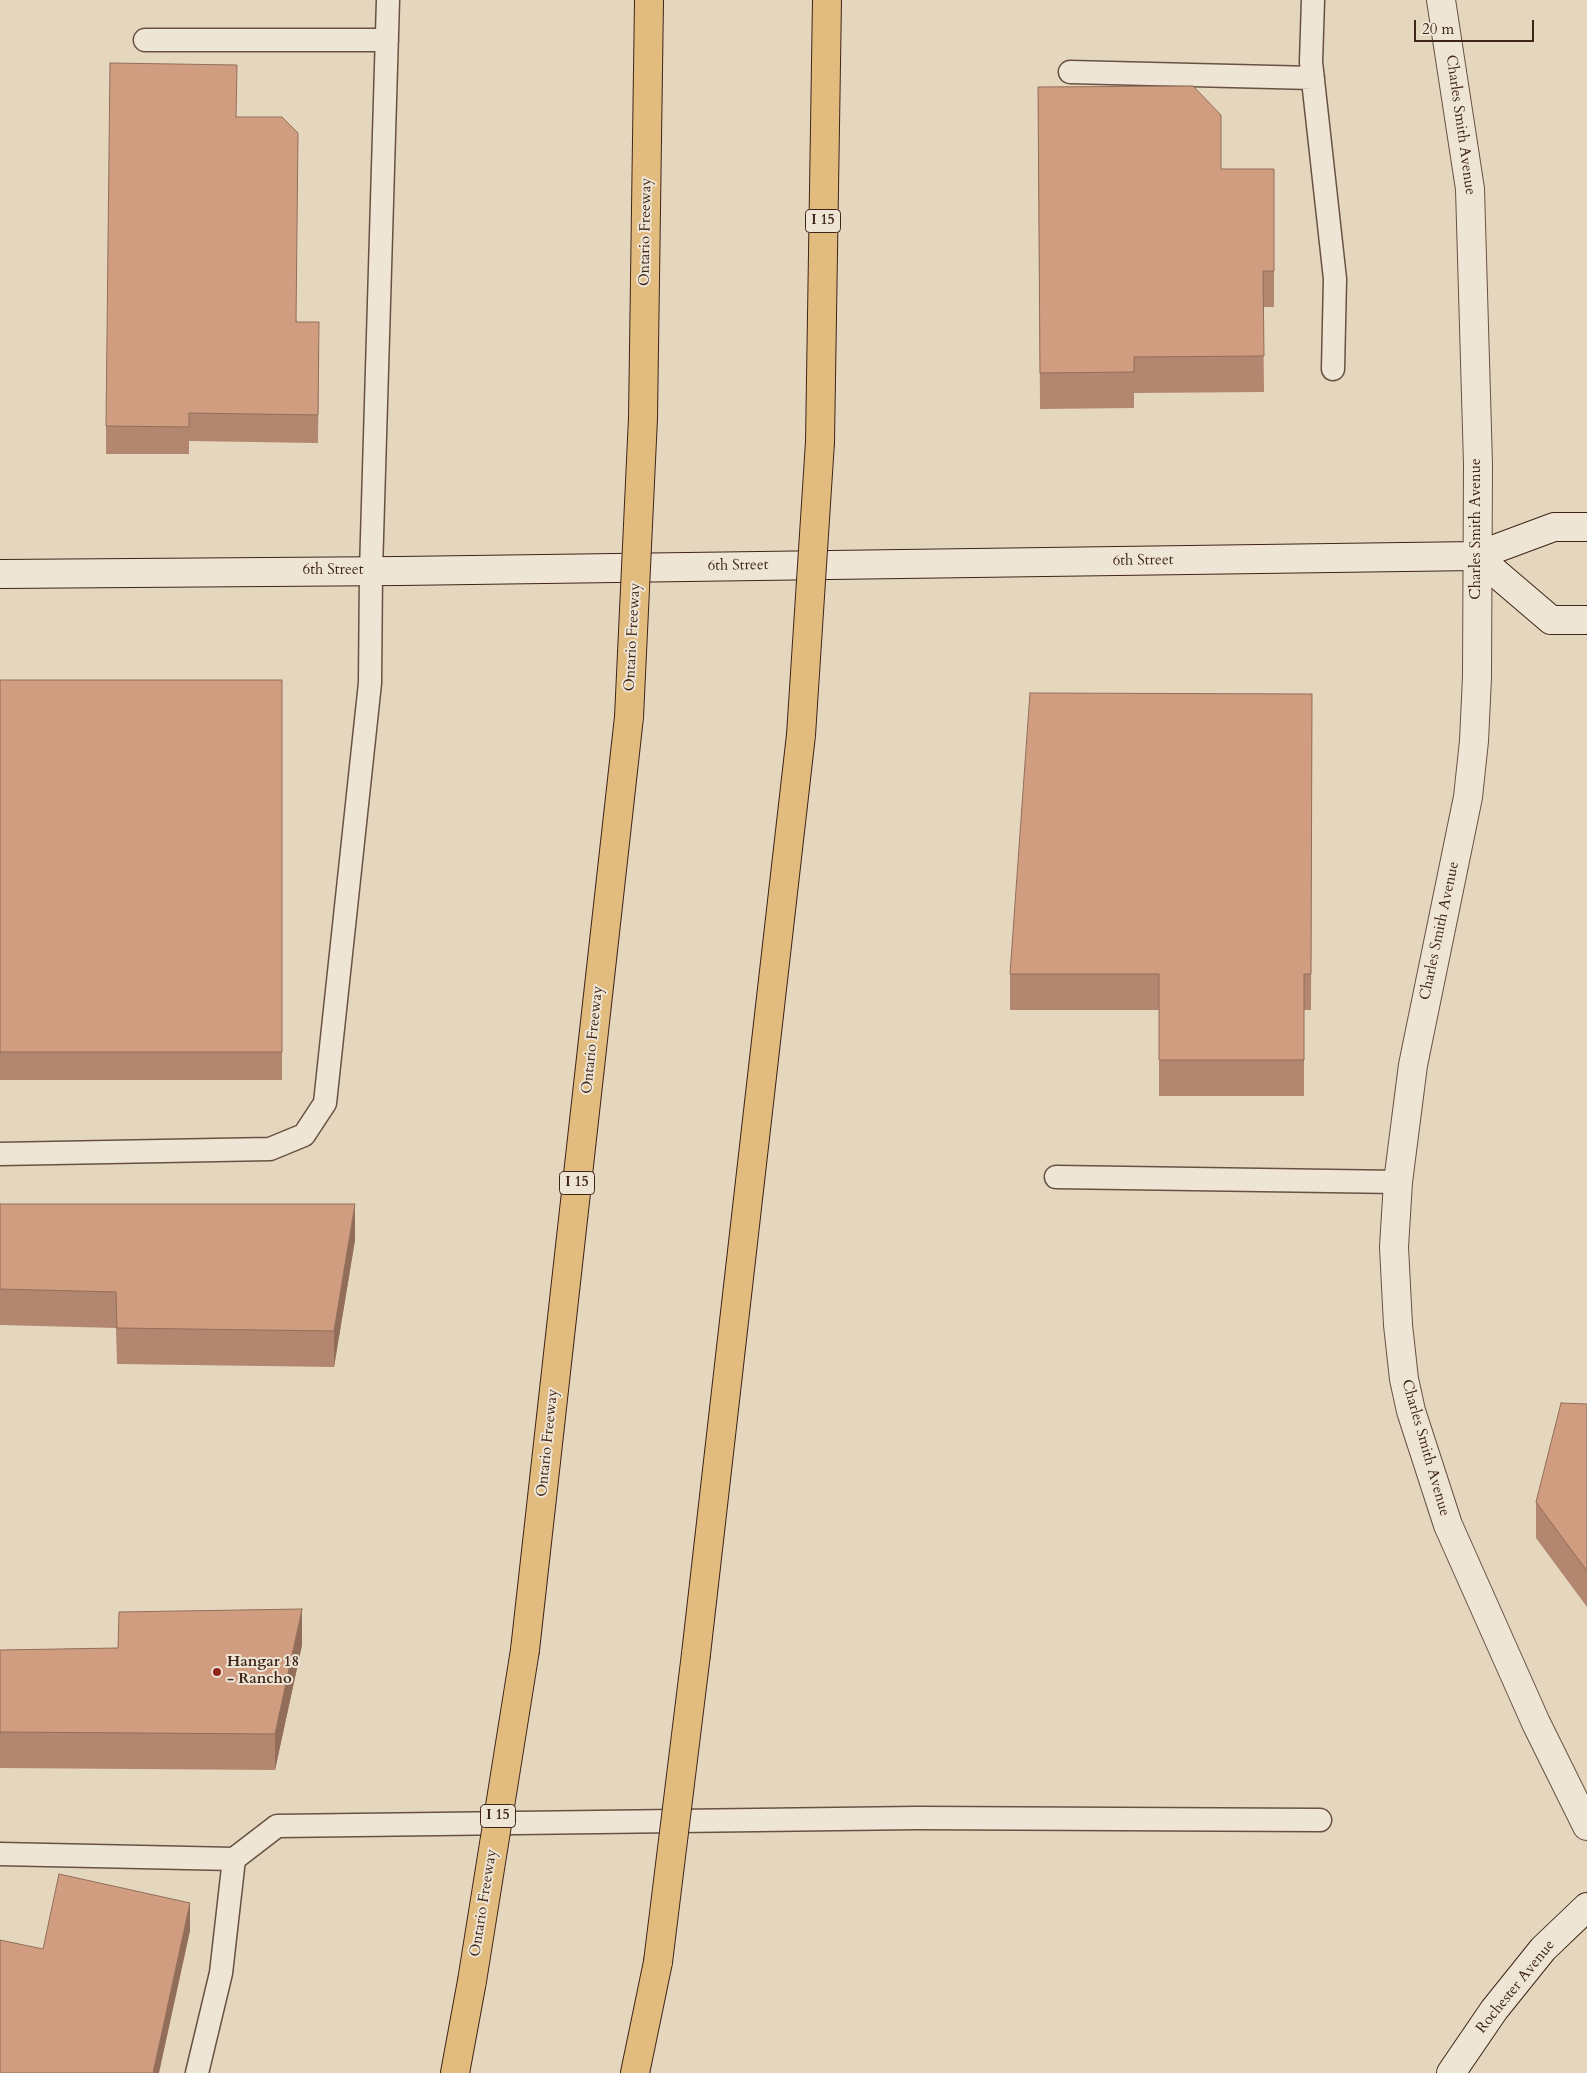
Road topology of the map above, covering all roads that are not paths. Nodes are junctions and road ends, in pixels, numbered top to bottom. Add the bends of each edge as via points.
1 (388, 0) edge
2 (649, 0) edge
3 (827, 0) edge
4 (1313, 0) edge
5 (1441, 0) edge
6 (145, 40) dead end
7 (387, 40) junction
8 (1070, 72) dead end
9 (1313, 78) junction
10 (1334, 369) dead end
11 (1587, 527) edge
12 (1476, 556) junction
13 (371, 571) junction
14 (0, 574) edge
15 (1587, 620) edge
16 (0, 1154) edge
17 (1056, 1177) dead end
18 (1398, 1182) junction
19 (1320, 1820) dead end
20 (1587, 1826) edge
21 (0, 1854) edge
22 (234, 1859) junction
23 (1587, 1906) edge
24 (198, 2073) edge
25 (455, 2073) edge
26 (634, 2073) edge
27 (1451, 2073) edge

1 - 7 lane
2 - 25 highway, Ontario Freeway / I 15, bridge via 643,418 629,717 525,1650
3 - 26 highway, I 15, bridge via 820,442 801,736 658,1962
4 - 9 lane
5 - 12 street, Charles Smith Avenue via 1470,189 1478,464
6 - 7 lane
7 - 13 lane
8 - 9 lane
9 - 10 lane via 1335,279
11 - 12 street, 6th Street via 1554,527
12 - 13 street, 6th Street
12 - 15 street via 1551,620
12 - 18 street, Charles Smith Avenue via 1477,678 1468,797 1413,1065
13 - 14 street, 6th Street
13 - 16 lane via 370,684 325,1103 304,1135 270,1149
17 - 18 lane
18 - 20 street, Charles Smith Avenue via 1394,1247 1398,1325 1411,1411 1448,1525 1536,1723
19 - 22 lane via 917,1818 277,1826
21 - 22 lane
22 - 24 lane via 221,1973
23 - 27 street, Rochester Avenue via 1543,1950 1494,2010

